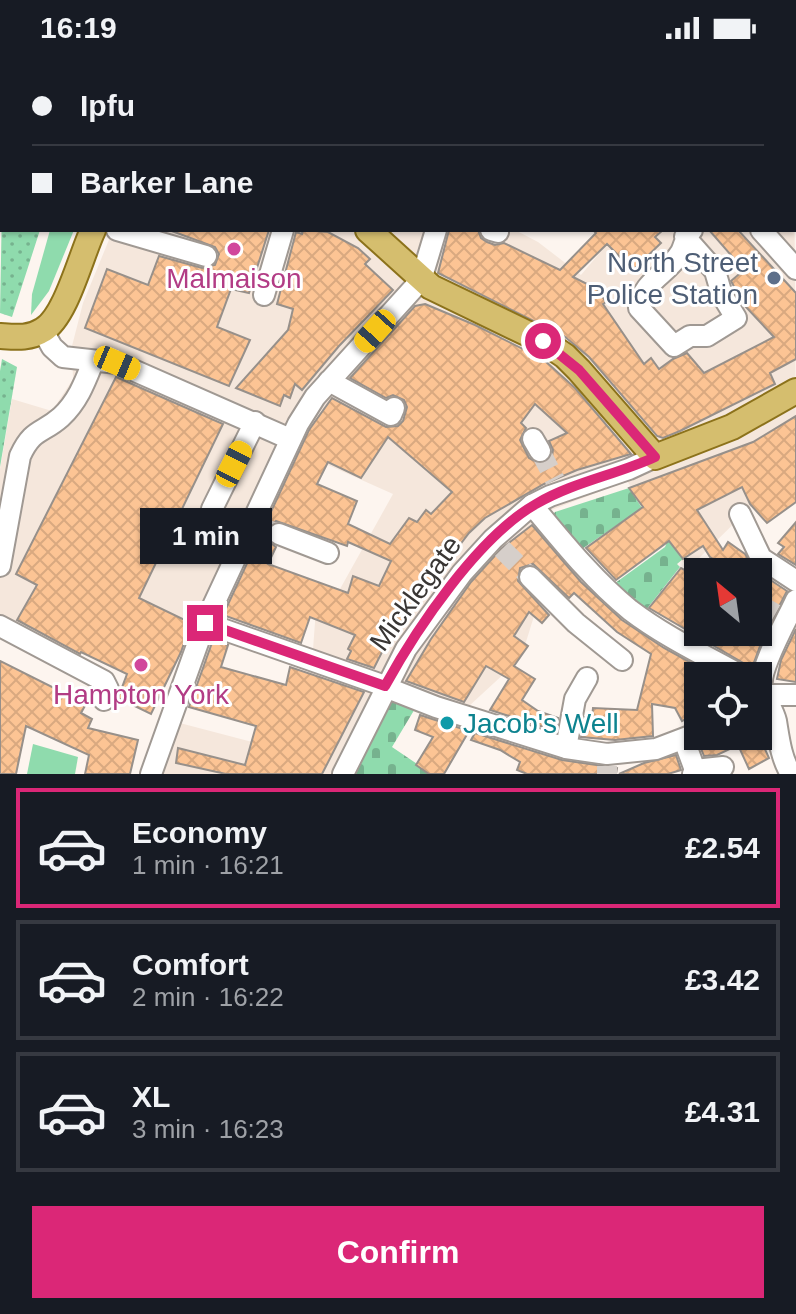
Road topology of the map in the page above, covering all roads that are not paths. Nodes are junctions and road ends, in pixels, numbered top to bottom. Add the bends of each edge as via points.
1 (92, 232) edge
2 (124, 232) edge
3 (282, 232) edge
4 (371, 232) edge
5 (435, 232) edge
6 (763, 232) edge
7 (689, 234) edge
8 (206, 256) dead end
9 (796, 269) edge
10 (421, 280) junction
11 (264, 295) dead end
12 (43, 331) junction
13 (2, 335) edge
14 (93, 362) junction
15 (329, 381) junction
16 (796, 391) edge
17 (394, 408) dead end
18 (255, 422) junction
19 (290, 439) junction
20 (655, 457) junction
21 (532, 505) junction
22 (212, 509) dead end
23 (740, 514) dead end
24 (279, 534) tunnel mouth
25 (328, 553) dead end
26 (0, 566) edge
27 (530, 577) tunnel mouth
28 (796, 581) edge
29 (788, 617) edge
30 (205, 623) junction
31 (0, 626) edge
32 (622, 660) dead end
33 (717, 662) edge
34 (768, 662) edge
35 (587, 678) dead end
36 (385, 686) junction
37 (772, 692) edge
38 (796, 695) edge
39 (104, 700) dead end
40 (772, 709) edge
41 (684, 739) edge
42 (566, 748) junction
43 (692, 750) edge
44 (723, 767) dead end
45 (792, 771) edge
46 (694, 772) edge
47 (151, 774) edge
48 (343, 774) edge

1 - 12 main road via 55,318
2 - 8 street
3 - 11 street
4 - 10 main road
5 - 10 street
6 - 9 street
7 - 7 street via 715,271 736,318 707,336 690,336 674,346 639,308 641,293 681,252
10 - 15 street
10 - 20 main road via 565,356
12 - 13 main road via 27,337
12 - 14 street via 57,354
14 - 18 street via 117,363
14 - 26 street via 79,396 58,420 28,440 20,456
15 - 17 street via 391,415
15 - 19 street
16 - 20 main road, Micklegate via 732,427
18 - 19 street
18 - 22 street
19 - 30 street
20 - 21 street, Micklegate via 629,469 558,486
21 - 33 street via 631,610
21 - 36 street, Micklegate via 462,573
23 - 28 street via 761,558
24 - 25 street
27 - 32 street
29 - 34 street
30 - 36 street
30 - 47 street
31 - 39 street via 104,681
35 - 42 street via 575,699
36 - 42 street
36 - 48 street, Micklegate
37 - 38 street
40 - 45 street via 784,764
41 - 42 street via 607,760
43 - 46 street
44 - 46 street

